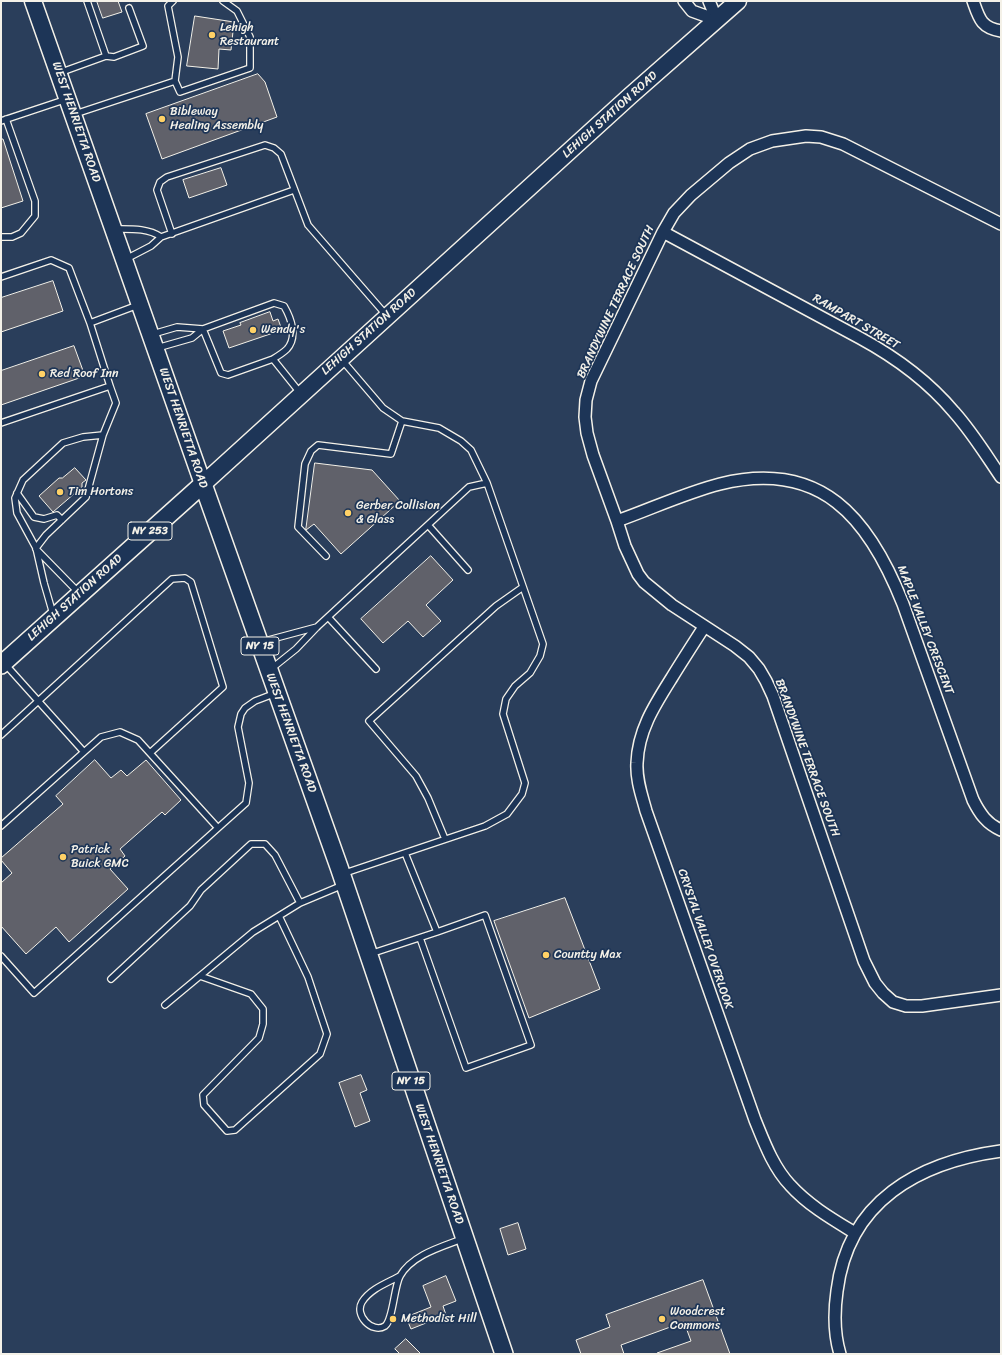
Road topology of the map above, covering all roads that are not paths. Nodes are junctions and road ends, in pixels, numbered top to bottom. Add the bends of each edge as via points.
1 (33, 1) edge
2 (86, 1) edge
3 (173, 1) edge
4 (223, 1) edge
5 (684, 1) edge
6 (709, 1) edge
7 (738, 1) edge
8 (972, 1) edge
9 (129, 8) dead end
10 (717, 20) junction
11 (1001, 31) edge
12 (106, 56) junction
13 (58, 73) junction
14 (175, 81) junction
15 (68, 99) junction
16 (73, 114) junction
17 (4, 120) edge
18 (294, 190) junction
19 (1001, 224) edge
20 (114, 229) junction
21 (663, 232) junction
22 (172, 234) junction
23 (1, 237) edge
24 (161, 237) junction
25 (124, 260) junction
26 (1, 278) edge
27 (140, 305) junction
28 (387, 316) junction
29 (90, 323) junction
30 (203, 329) junction
31 (153, 342) junction
32 (340, 358) junction
33 (274, 359) junction
34 (110, 386) junction
35 (301, 394) junction
36 (402, 421) junction
37 (1, 423) edge
38 (103, 435) junction
39 (1001, 477) edge
40 (487, 483) junction
41 (202, 484) junction
42 (17, 493) junction
43 (62, 520) junction
44 (617, 521) junction
45 (428, 525) junction
46 (36, 548) junction
47 (326, 556) dead end
48 (468, 570) dead end
49 (523, 587) junction
50 (80, 594) junction
51 (54, 617) junction
52 (328, 617) junction
53 (317, 627) junction
54 (704, 627) junction
55 (259, 642) junction
56 (2, 663) edge
57 (376, 669) dead end
58 (269, 670) junction
59 (277, 692) junction
60 (38, 701) junction
61 (1, 735) edge
62 (84, 752) junction
63 (150, 753) junction
64 (1, 826) edge
65 (218, 828) junction
66 (1001, 830) edge
67 (445, 839) junction
68 (405, 853) junction
69 (343, 879) junction
70 (300, 904) junction
71 (279, 916) junction
72 (437, 932) junction
73 (420, 938) junction
74 (368, 954) junction
75 (1, 956) edge
76 (200, 976) junction
77 (111, 979) dead end
78 (1001, 995) edge
79 (165, 1005) dead end
80 (1001, 1151) edge
81 (855, 1233) junction
82 (464, 1238) junction
83 (400, 1276) junction
84 (504, 1354) edge
85 (840, 1354) edge

1 - 13 street, WEST HENRIETTA ROAD / NY 15
2 - 12 lane
3 - 14 lane via 168,6 178,57
4 - 14 lane via 237,11 250,37 250,68 180,92
5 - 10 street via 692,11
6 - 10 street
7 - 10 street, LEHIGH STATION ROAD
8 - 11 street via 980,20 990,29
9 - 12 lane via 143,46 114,57
10 - 28 street, LEHIGH STATION ROAD
12 - 13 lane
13 - 15 street, WEST HENRIETTA ROAD / NY 15
14 - 16 lane
15 - 16 street, WEST HENRIETTA ROAD / NY 15
15 - 17 lane
16 - 20 street, WEST HENRIETTA ROAD / NY 15
17 - 23 lane via 35,201 35,216 21,232 12,237
18 - 22 lane
18 - 22 lane via 281,154 265,145 167,177 160,182 157,190
18 - 28 lane via 308,225
19 - 21 street, BRANDYWINE TERRACE SOUTH via 843,144 822,137 806,136 772,141 750,149 729,163 691,194 674,212
20 - 24 lane via 143,230 154,232
20 - 25 street, WEST HENRIETTA ROAD / NY 15
21 - 39 street, RAMPART STREET via 860,338 899,362 954,411
21 - 44 street, BRANDYWINE TERRACE SOUTH via 591,380 586,400 586,433
22 - 24 lane
24 - 25 lane via 151,246
25 - 27 street, WEST HENRIETTA ROAD / NY 15
26 - 29 lane via 51,260 69,268
27 - 29 lane
27 - 31 street, WEST HENRIETTA ROAD / NY 15
28 - 32 street, LEHIGH STATION ROAD
29 - 34 lane
30 - 31 lane via 192,338
30 - 31 lane via 176,327
30 - 33 lane via 221,373 228,375
30 - 33 lane via 274,303 280,304 287,311 292,337 289,347
31 - 41 street, WEST HENRIETTA ROAD / NY 15
32 - 35 street, LEHIGH STATION ROAD
32 - 36 lane via 383,408
33 - 35 lane
34 - 37 lane
34 - 38 lane via 116,403
35 - 41 street, LEHIGH STATION ROAD
36 - 40 lane via 439,428 461,441 471,450
36 - 47 lane via 391,454 318,445 311,451 305,464 298,527
38 - 42 lane via 63,443 23,480
38 - 43 lane via 86,497
40 - 45 lane via 469,487
40 - 49 lane
41 - 50 main road, LEHIGH STATION ROAD / NY 253
41 - 55 main road, WEST HENRIETTA ROAD / NY 15
42 - 43 lane via 34,517 44,519 57,515
42 - 46 lane via 17,513
43 - 46 lane via 46,534
44 - 54 street, BRANDYWINE TERRACE SOUTH via 624,546 644,582
44 - 66 street, MAPLE VALLEY CRESCENT via 720,484 763,478 806,485 827,495 844,508 862,527 892,576 973,800 984,818
45 - 48 lane
45 - 52 lane
46 - 50 lane
46 - 51 lane
49 - 67 lane via 543,644 540,656 530,673 515,686 506,699 503,714 525,782 522,794 507,814 485,826
49 - 67 lane via 496,606 370,721 416,776
50 - 51 main road, LEHIGH STATION ROAD / NY 253
51 - 56 main road, LEHIGH STATION ROAD / NY 253
52 - 53 lane
52 - 57 lane
53 - 55 lane
53 - 58 lane via 296,649
54 - 78 street, BRANDYWINE TERRACE SOUTH via 749,657 766,681 864,961 883,993 893,1002 906,1006
54 - 81 street, CRYSTAL VALLEY OVERLOOK via 652,708 644,727 638,746 638,784 766,1146 790,1185 807,1202
55 - 58 main road, WEST HENRIETTA ROAD / NY 15
56 - 60 lane
58 - 59 main road, WEST HENRIETTA ROAD / NY 15
59 - 65 lane via 255,701 241,714 238,726 249,783 246,803
59 - 69 main road, WEST HENRIETTA ROAD / NY 15
60 - 61 lane
60 - 62 lane
60 - 63 lane via 172,579 185,578 191,582 224,687
62 - 63 lane via 101,737 120,732 138,740
62 - 64 lane
63 - 65 lane
65 - 75 lane via 34,993
67 - 68 lane
68 - 69 lane
68 - 72 lane
69 - 70 lane
69 - 74 main road, WEST HENRIETTA ROAD / NY 15
70 - 71 lane
70 - 77 lane via 275,855 265,844 251,844 201,890 190,906
71 - 76 lane via 253,932
71 - 76 lane via 308,977 327,1034 320,1054 236,1130 227,1131 204,1105 203,1094 259,1038 263,1024 263,1009 251,994
72 - 73 lane
72 - 73 lane via 485,915 530,1046 466,1068
73 - 74 lane
74 - 82 main road, WEST HENRIETTA ROAD / NY 15
76 - 79 lane
80 - 81 street via 948,1163 906,1182 874,1207
81 - 85 street via 844,1258 838,1286 835,1318
82 - 83 lane via 418,1259
82 - 84 main road, WEST HENRIETTA ROAD / NY 15
83 - 83 lane via 389,1320 382,1327 371,1326 362,1318 361,1303 373,1291

